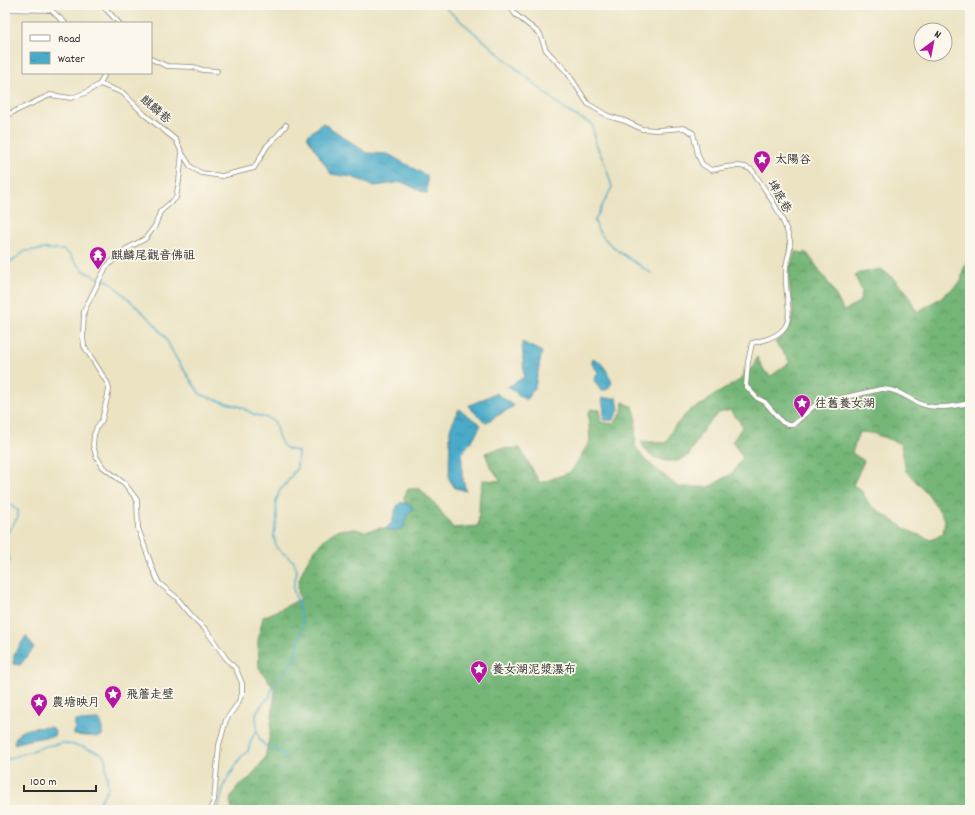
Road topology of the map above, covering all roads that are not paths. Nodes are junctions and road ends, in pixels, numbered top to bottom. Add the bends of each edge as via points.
1 (55, 5) edge
2 (102, 5) edge
3 (510, 5) edge
4 (5, 9) edge
5 (51, 10) junction
6 (64, 22) edge
7 (118, 22) edge
8 (152, 59) edge
9 (217, 71) dead end
10 (105, 74) edge
11 (100, 84) junction
12 (5, 116) edge
13 (286, 125) dead end
14 (182, 153) junction
15 (970, 403) edge
16 (210, 810) edge

1 - 5 street
2 - 7 street
3 - 15 street, 埤底巷 via 515,14 540,34 546,50 567,72 588,104 608,116 642,128 684,128 693,134 702,164 711,170 737,165 752,170 776,208 790,239 786,267 790,307 787,323 780,333 769,340 752,343 746,386 782,422 793,425 819,403 881,389 891,389 922,404 936,407
4 - 5 street
5 - 6 street
8 - 9 street via 167,66
10 - 11 street
11 - 12 street via 71,98 50,94
11 - 14 street, 麒麟巷 via 123,93 176,140
13 - 14 street, 麒麟巷 via 267,146 254,168 222,176 201,173 191,167
14 - 16 street via 176,198 160,212 145,239 126,250 106,267 84,311 83,336 84,346 108,384 109,390 102,420 94,435 93,446 96,456 103,467 125,484 136,500 138,528 159,583 177,598 206,630 236,669 242,683 242,694 226,720 219,745 214,800

